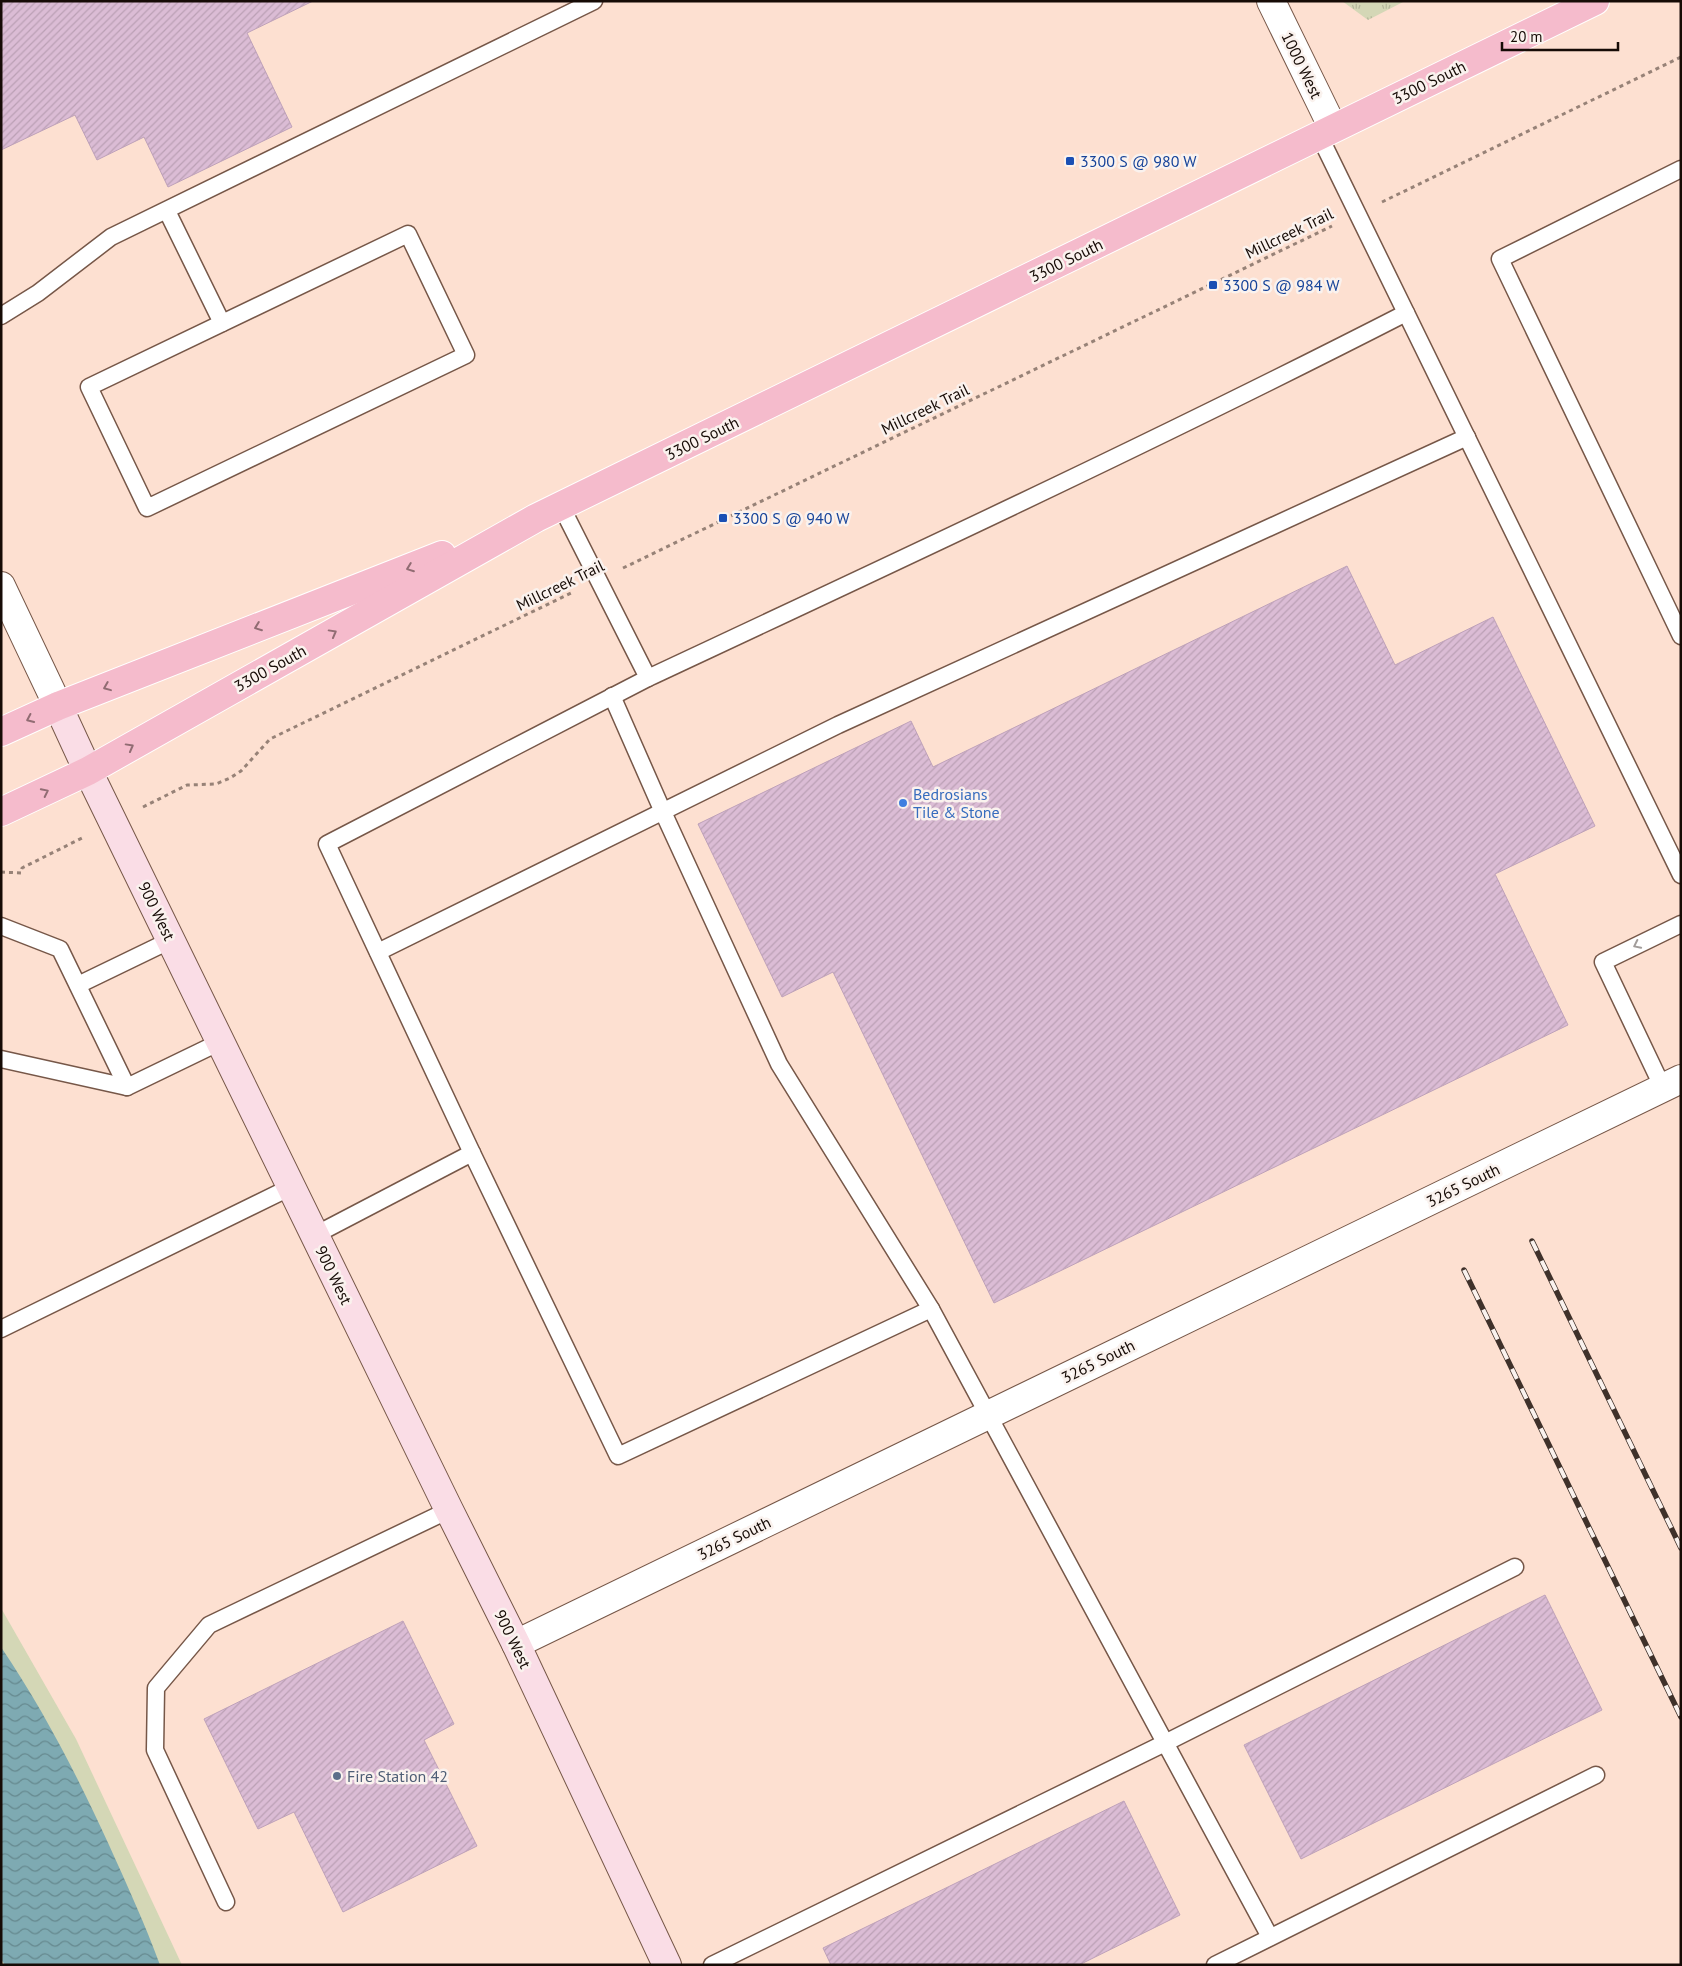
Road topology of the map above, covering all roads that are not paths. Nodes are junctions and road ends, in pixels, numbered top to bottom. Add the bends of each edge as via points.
1 (594, 1) edge
2 (1271, 1) edge
3 (1595, 1) edge
4 (1326, 132) junction
5 (1681, 169) edge
6 (167, 210) junction
7 (1406, 313) junction
8 (1, 316) edge
9 (222, 323) junction
10 (1467, 437) junction
11 (561, 506) junction
12 (536, 518) junction
13 (1, 586) edge
14 (1681, 636) edge
15 (648, 678) junction
16 (612, 696) junction
17 (58, 706) junction
18 (1, 732) edge
19 (88, 771) junction
20 (1, 812) edge
21 (662, 812) junction
22 (1681, 875) edge
23 (1681, 924) edge
24 (1, 926) edge
25 (171, 940) junction
26 (378, 952) junction
27 (78, 985) junction
28 (220, 1042) junction
29 (1, 1059) edge
30 (1672, 1083) edge
31 (127, 1087) junction
32 (472, 1153) junction
33 (291, 1187) junction
34 (315, 1234) junction
35 (931, 1309) junction
36 (1, 1329) edge
37 (987, 1415) junction
38 (449, 1510) junction
39 (1515, 1568) dead end
40 (516, 1644) junction
41 (1164, 1743) junction
42 (1596, 1775) dead end
43 (226, 1902) dead end
44 (1270, 1937) junction
45 (667, 1965) edge
46 (712, 1965) edge
47 (1215, 1965) edge

1 - 6 lane
2 - 4 street, 1000 West
3 - 4 main road, 3300 South
4 - 7 lane via 1357,214
4 - 11 main road, 3300 South
5 - 14 lane via 1500,259
6 - 8 lane via 111,237 38,293
6 - 9 lane
7 - 10 lane
7 - 15 lane via 971,526
9 - 9 lane via 89,387 147,508 466,355 408,234
10 - 21 lane via 838,725
10 - 22 lane
11 - 12 main road, 3300 South
11 - 15 lane
12 -> 17 main road, 3300 South
19 -> 12 main road, 3300 South
13 - 17 street, 900 West
15 - 16 lane
16 - 21 lane
16 - 26 lane via 327,844
17 -> 18 main road, 3300 South
17 - 19 main road, 900 West
20 -> 19 main road, 3300 South
19 - 25 main road, 900 West
21 - 26 lane
21 - 35 lane via 779,1064
23 -> 30 lane via 1603,962
24 - 27 lane via 60,949
25 - 27 lane
25 - 28 main road, 900 West
26 - 32 lane
27 - 31 lane
28 - 31 lane
28 - 33 main road, 900 West
29 - 31 lane
30 - 37 street, 3265 South
32 - 34 lane
32 - 35 lane via 618,1456
33 - 34 main road, 900 West
33 - 36 lane
34 - 38 main road, 900 West
35 - 37 lane
37 - 40 street, 3265 South
37 - 41 lane
38 - 40 main road, 900 West
38 - 43 lane via 209,1625 156,1688 155,1750
39 - 41 lane
40 - 45 main road, 900 West
41 - 44 lane
41 - 46 lane
42 - 44 lane
44 - 47 lane

